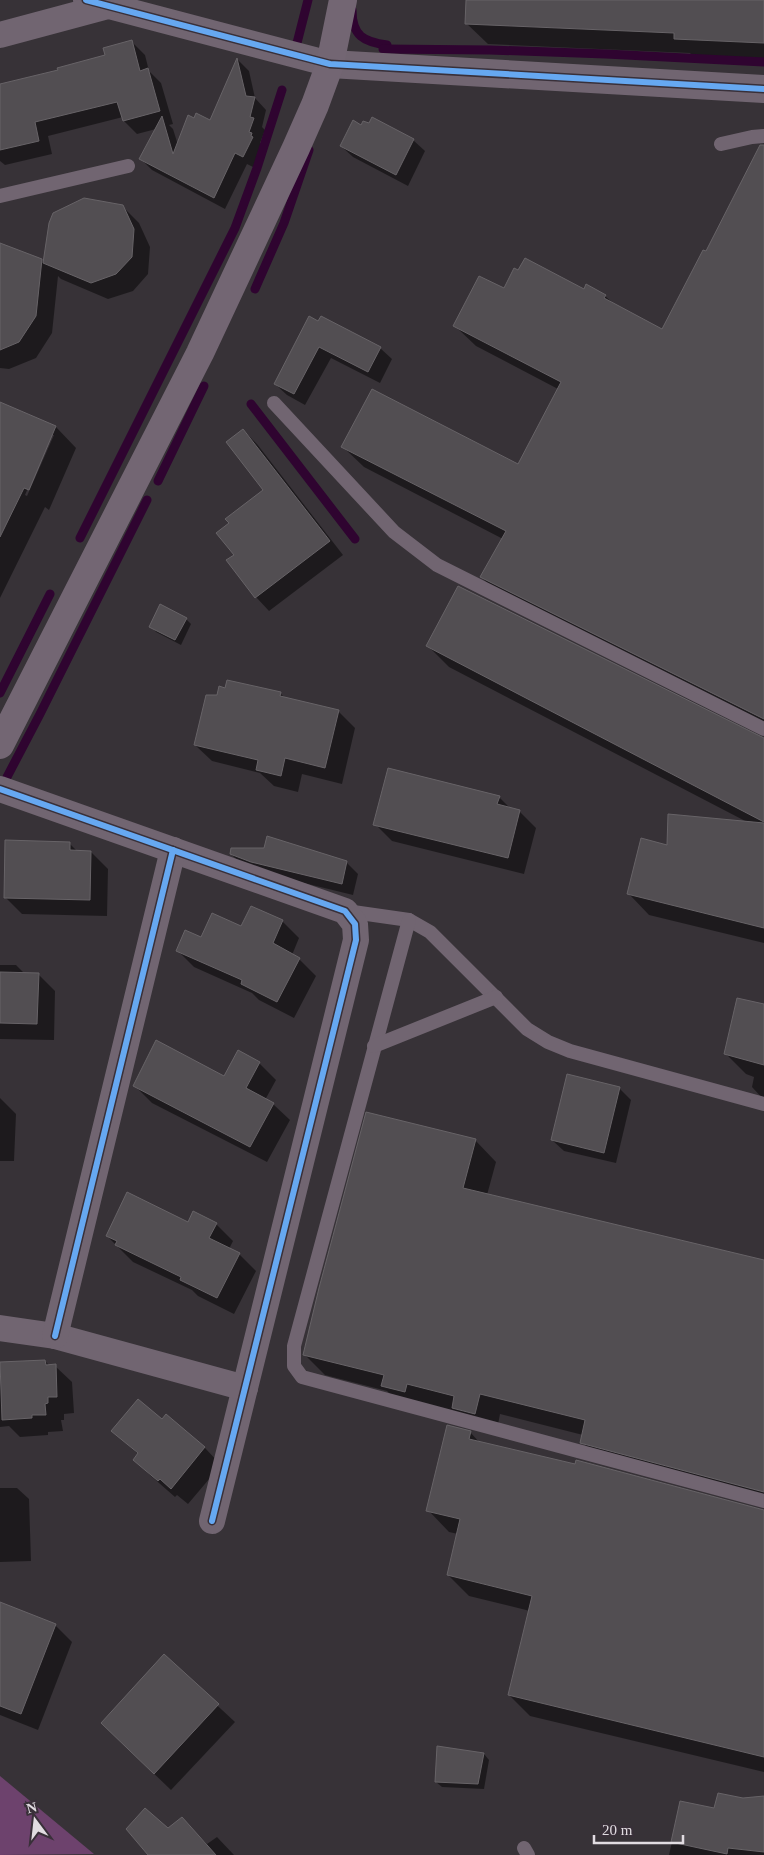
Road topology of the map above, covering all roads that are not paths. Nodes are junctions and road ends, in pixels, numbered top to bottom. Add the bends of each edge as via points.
1 (343, 0) edge
2 (97, 3) edge
3 (0, 35) edge
4 (330, 64) junction
5 (764, 89) edge
6 (764, 136) edge
7 (721, 144) dead end
8 (128, 166) dead end
9 (0, 196) edge
10 (274, 403) dead end
11 (764, 729) edge
12 (0, 745) edge
13 (0, 789) edge
14 (172, 850) junction
15 (345, 911) junction
16 (408, 920) junction
17 (496, 997) junction
18 (374, 1046) junction
19 (764, 1104) edge
20 (0, 1328) edge
21 (55, 1336) junction
22 (244, 1388) junction
23 (764, 1501) edge
24 (212, 1521) dead end

1 - 4 main road
2 - 3 street
2 - 4 street
4 - 5 street
4 - 12 main road via 296,148 200,353
6 - 7 lane
8 - 9 lane
10 - 11 lane via 394,532 437,565
13 - 14 street
14 - 15 street
14 - 21 street
15 - 16 lane
15 - 22 street via 355,924 356,940
16 - 17 lane via 430,932
16 - 18 lane
17 - 18 lane
17 - 19 lane via 528,1029 570,1051
18 - 23 lane via 294,1346 294,1366 302,1377
20 - 21 street
21 - 22 street
22 - 24 street

